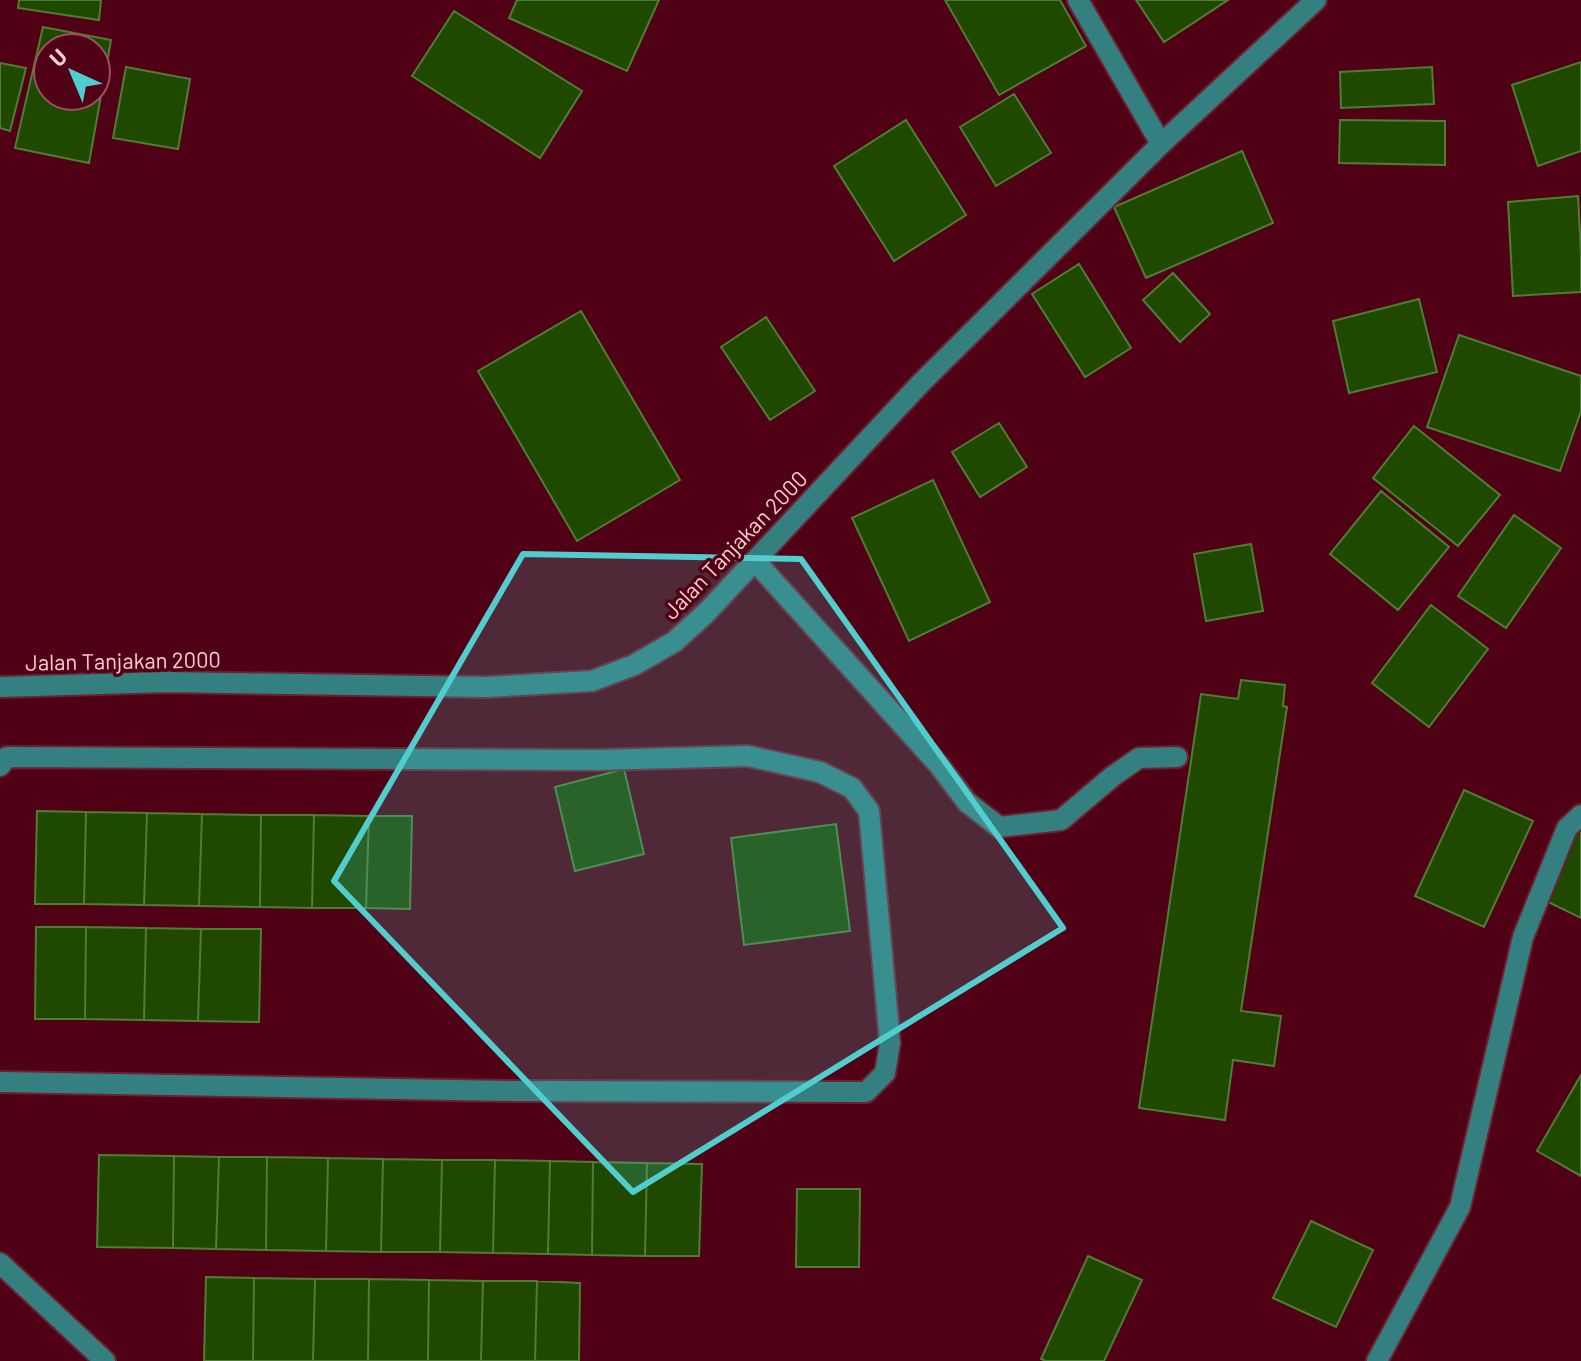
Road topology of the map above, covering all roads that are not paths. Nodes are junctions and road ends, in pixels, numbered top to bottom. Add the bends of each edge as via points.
1 (1078, 0) edge
2 (1316, 0) edge
3 (1161, 144) junction
4 (755, 561) junction
5 (0, 687) edge
6 (1177, 757) dead end
7 (0, 766) edge
8 (1581, 815) edge
9 (0, 1082) edge
10 (0, 1263) edge
11 (105, 1361) edge
12 (1377, 1361) edge

1 - 3 street
2 - 3 street, Jalan Tanjakan 2000
3 - 4 street, Jalan Tanjakan 2000 via 919,385
4 - 5 street, Jalan Tanjakan 2000 via 674,642 592,681 486,687 166,682
4 - 6 street via 967,802 999,827 1061,820 1139,758
7 - 9 street via 7,757 748,756 820,772 852,788 869,811 890,1043 885,1073 866,1092
8 - 12 street via 1567,828 1523,937 1460,1207
10 - 11 street

